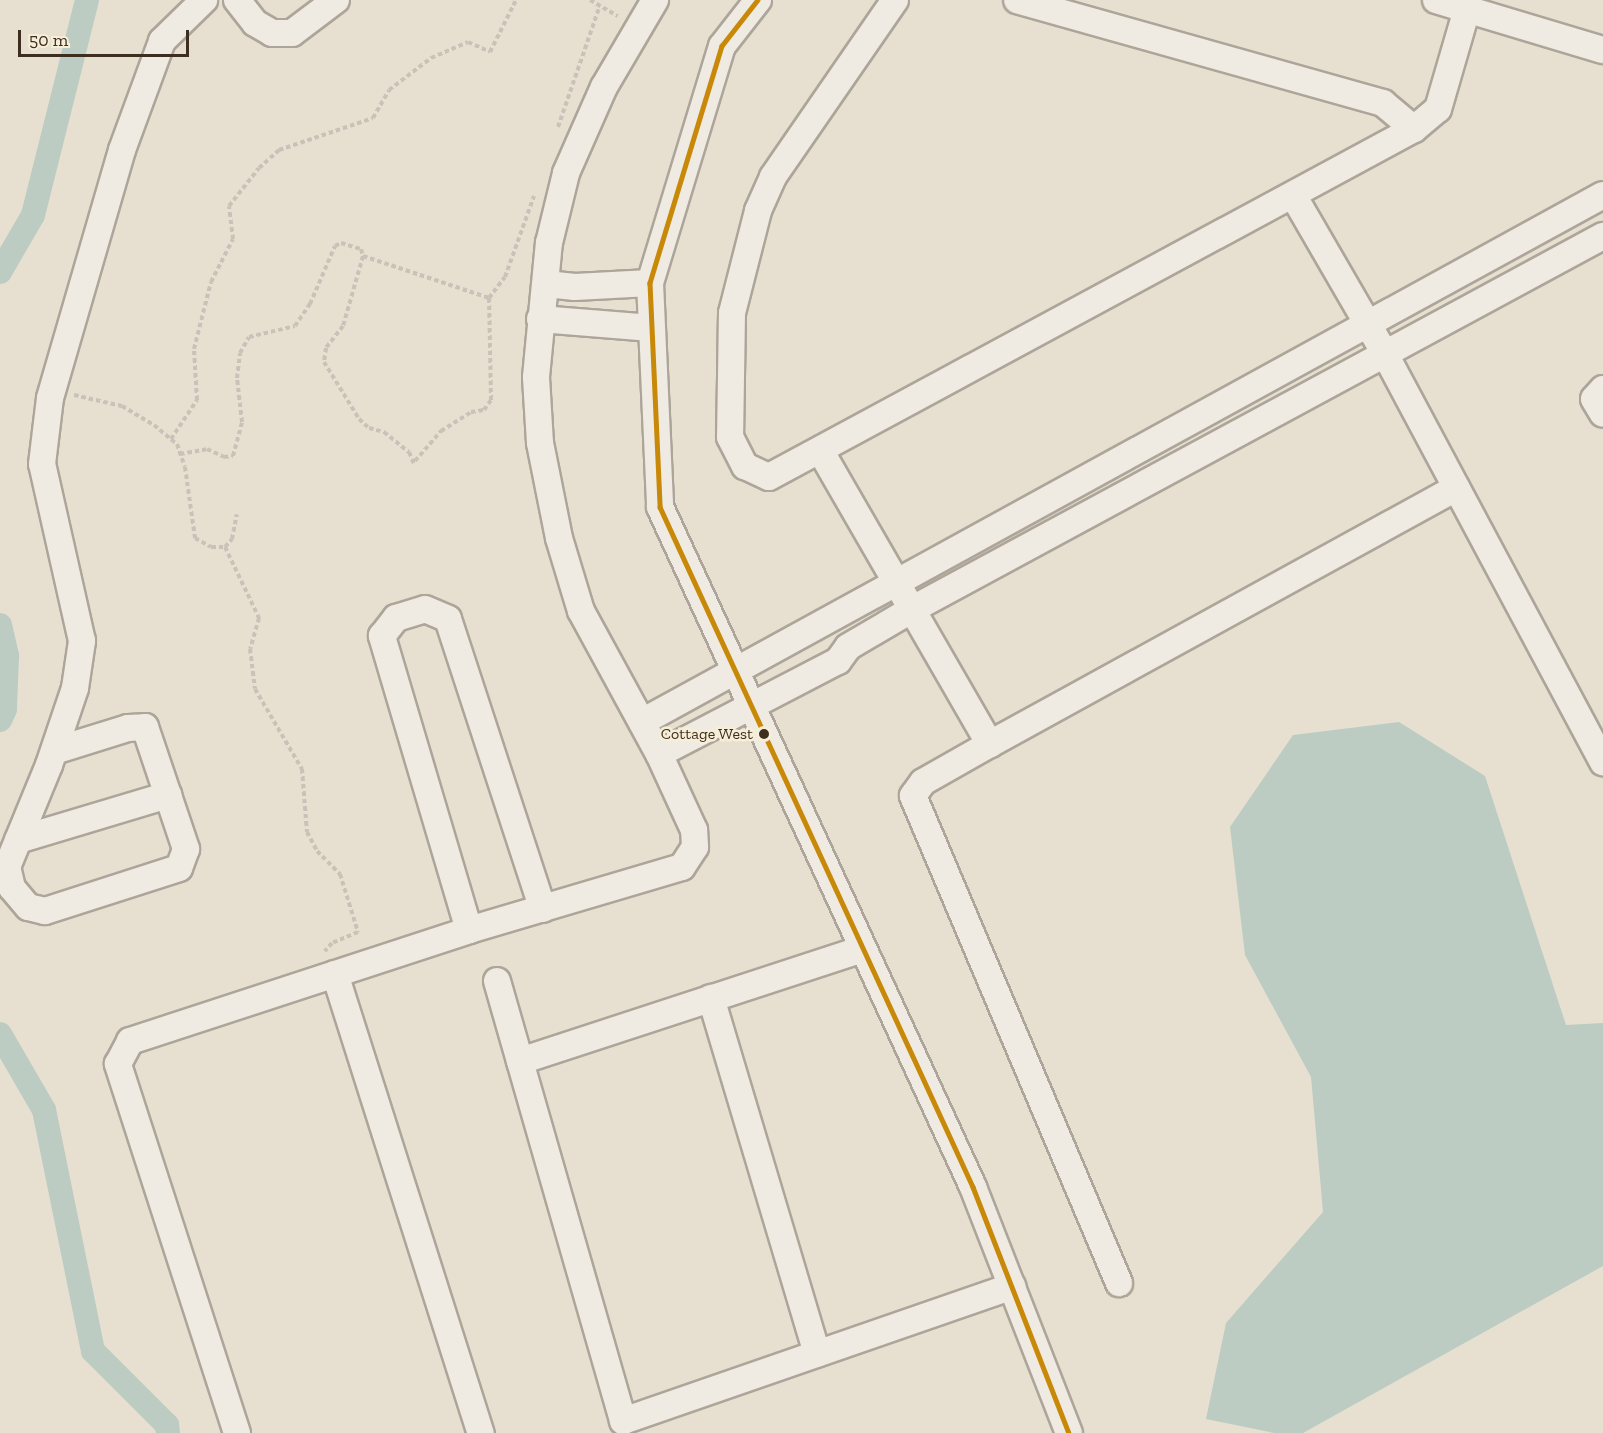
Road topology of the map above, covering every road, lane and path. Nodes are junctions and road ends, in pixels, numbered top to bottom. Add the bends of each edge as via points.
1 (204, 0) edge
2 (237, 0) edge
3 (336, 0) edge
4 (516, 0) edge
5 (590, 0) edge
6 (655, 0) edge
7 (758, 0) edge
8 (895, 0) edge
9 (1017, 0) edge
10 (1436, 0) edge
11 (599, 8) junction
12 (1467, 9) junction
13 (639, 26) junction
14 (1603, 50) edge
15 (1414, 129) junction
16 (556, 132) dead end
17 (537, 188) dead end
18 (1293, 195) junction
19 (1603, 195) edge
20 (1603, 236) edge
21 (363, 256) junction
22 (650, 283) junction
23 (546, 284) junction
24 (593, 286) junction
25 (489, 298) junction
26 (540, 319) junction
27 (589, 323) junction
28 (1367, 323) junction
29 (652, 328) junction
30 (1385, 354) junction
31 (1603, 389) edge
32 (52, 391) junction
33 (1603, 414) edge
34 (171, 439) junction
35 (820, 450) junction
36 (180, 454) junction
37 (1456, 488) junction
38 (237, 514) dead end
39 (225, 547) junction
40 (897, 581) junction
41 (911, 610) junction
42 (733, 670) junction
43 (681, 702) junction
44 (750, 708) junction
45 (642, 722) junction
46 (697, 732) junction
47 (990, 744) junction
48 (54, 751) junction
49 (659, 754) junction
50 (1603, 762) edge
51 (168, 795) junction
52 (18, 840) junction
53 (543, 909) junction
54 (469, 930) junction
55 (862, 949) junction
56 (335, 974) junction
57 (497, 981) dead end
58 (305, 984) junction
59 (711, 998) junction
60 (520, 1061) junction
61 (1119, 1283) dead end
62 (1012, 1286) junction
63 (817, 1354) junction
64 (237, 1433) edge
65 (481, 1433) edge
66 (1069, 1433) edge

1 - 32 street via 162,41 122,150
2 - 3 street via 255,23 272,33 292,33
4 - 34 path via 490,52 468,42 431,58 388,90 373,118 279,150 229,206 233,240 211,282 194,349 197,400
5 - 11 path
6 - 13 street
7 - 22 street via 722,46
8 - 35 street via 773,177 758,211 732,313 730,437 745,466 769,477
9 - 15 street via 1383,103
10 - 12 street
11 - 13 path
11 - 16 path
12 - 14 street
12 - 15 street via 1438,109
13 - 23 street via 604,87 566,173 549,243
15 - 18 street
17 - 25 path via 505,277
18 - 28 street
18 - 35 street
19 - 28 street
20 - 30 street
21 - 25 path
21 - 25 path via 343,326 326,348 324,363 359,419 369,428 384,432 415,464 441,431 471,412 484,410 491,400
21 - 36 path via 354,244 335,246 310,304 295,326 249,337 237,363 243,414 241,434 232,456 207,449
22 - 24 street
22 - 29 street
23 - 24 street
23 - 26 street
24 - 27 street
26 - 27 street
26 - 45 street via 536,377 540,443 559,538 581,611
27 - 29 street
28 - 30 street
28 - 40 street
29 - 42 street via 660,507
30 - 37 street
30 - 41 street
31 - 33 street via 1594,399
32 - 34 path via 122,406
32 - 48 street via 42,464 82,640 75,688
34 - 36 path
35 - 40 street
36 - 39 path via 195,538 211,547
37 - 47 street
37 - 50 street
38 - 39 path via 232,539
39 - 58 path via 259,618 250,649 255,689 302,769 307,832 316,851 340,874 358,932 332,944 313,965
40 - 41 street
40 - 42 street
41 - 44 street via 848,647 838,661
41 - 47 street
42 - 43 street
42 - 44 street
43 - 45 street
43 - 46 street
44 - 46 street
44 - 55 street
45 - 49 street
46 - 49 street
47 - 61 street via 923,782 913,796
48 - 51 street via 128,728 145,727
48 - 52 street
49 - 53 street via 694,830 694,847 682,867
51 - 52 street
51 - 52 street via 186,849 179,868 45,911 28,907 12,888 7,867
53 - 54 street
53 - 54 street via 448,619 425,609 396,618 382,636
54 - 56 street
55 - 59 street
55 - 62 street via 974,1187
56 - 58 street
56 - 65 street
57 - 60 street
58 - 64 street via 130,1041 118,1064
59 - 60 street
59 - 63 street
60 - 63 street via 623,1421
62 - 63 street
62 - 66 street

